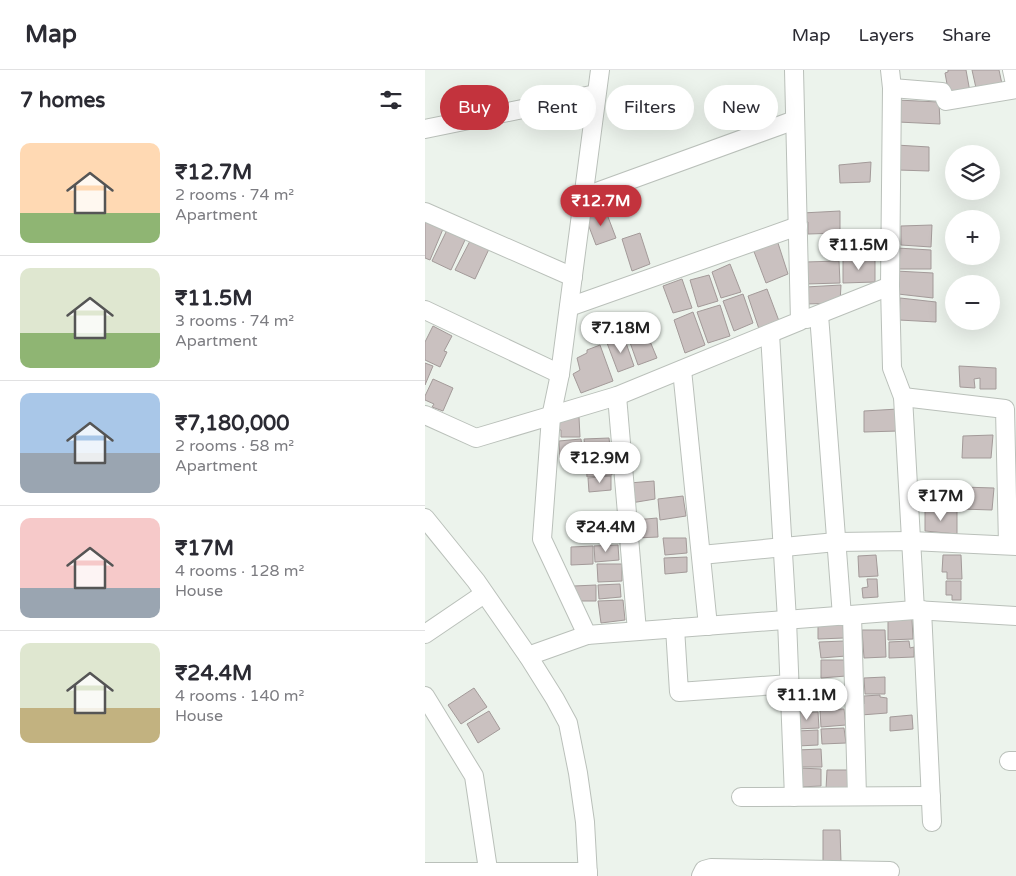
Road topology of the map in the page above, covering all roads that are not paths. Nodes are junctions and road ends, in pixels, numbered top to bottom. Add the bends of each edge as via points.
1 (600, 70) edge
2 (794, 70) edge
3 (890, 70) edge
4 (1013, 70) edge
5 (892, 88) junction
6 (1016, 89) edge
7 (597, 94) junction
8 (795, 120) junction
9 (425, 129) edge
10 (583, 196) junction
11 (425, 212) edge
12 (798, 226) junction
13 (573, 277) junction
14 (890, 286) junction
15 (569, 307) junction
16 (425, 310) edge
17 (819, 315) junction
18 (800, 321) junction
19 (770, 334) junction
20 (682, 370) junction
21 (560, 374) junction
22 (617, 396) junction
23 (903, 397) junction
24 (425, 415) edge
25 (551, 417) junction
26 (1011, 474) edge
27 (425, 518) edge
28 (911, 541) junction
29 (836, 542) junction
30 (783, 546) junction
31 (1012, 546) edge
32 (701, 555) junction
33 (484, 594) junction
34 (918, 610) junction
35 (847, 615) junction
36 (1016, 616) edge
37 (787, 620) junction
38 (708, 626) junction
39 (675, 628) junction
40 (637, 631) junction
41 (425, 634) edge
42 (587, 635) junction
43 (528, 656) junction
44 (790, 684) junction
45 (425, 696) edge
46 (857, 796) junction
47 (931, 796) junction
48 (794, 797) junction
49 (741, 798) dead end
50 (932, 822) dead end
51 (890, 871) dead end
52 (425, 872) edge
53 (489, 874) edge
54 (588, 874) edge
55 (701, 876) edge

1 - 7 street
2 - 8 street
3 - 5 street
4 - 6 street
5 - 6 street via 942,92 946,102
5 - 14 street
7 - 9 street
7 - 10 street
8 - 10 street
8 - 12 street
10 - 13 street
11 - 13 street
12 - 15 street
12 - 18 street
13 - 15 street
14 - 17 street
14 - 23 street via 892,368
15 - 21 street
16 - 21 street
17 - 18 street
17 - 29 street
18 - 19 street
19 - 20 street
19 - 30 street
20 - 22 street
20 - 32 street
21 - 25 street
22 - 25 street
22 - 40 street
23 - 26 street via 1005,409
23 - 28 street
24 - 25 street via 476,438
25 - 42 street via 543,539
26 - 31 street
27 - 33 street
28 - 29 street
28 - 31 street
28 - 34 street
29 - 30 street
29 - 35 street
30 - 32 street
30 - 37 street
32 - 38 street
33 - 41 street
33 - 43 street
34 - 35 street
34 - 36 street
34 - 47 street
35 - 37 street
35 - 46 street
37 - 38 street
37 - 44 street
38 - 39 street
39 - 40 street
39 - 44 street via 679,692
40 - 42 street
42 - 43 street
43 - 54 street via 568,723 580,783
44 - 48 street
45 - 53 street via 474,776
46 - 47 street
46 - 48 street
47 - 50 street
48 - 49 street
51 - 55 street via 711,868 704,870
52 - 53 street
53 - 54 street

